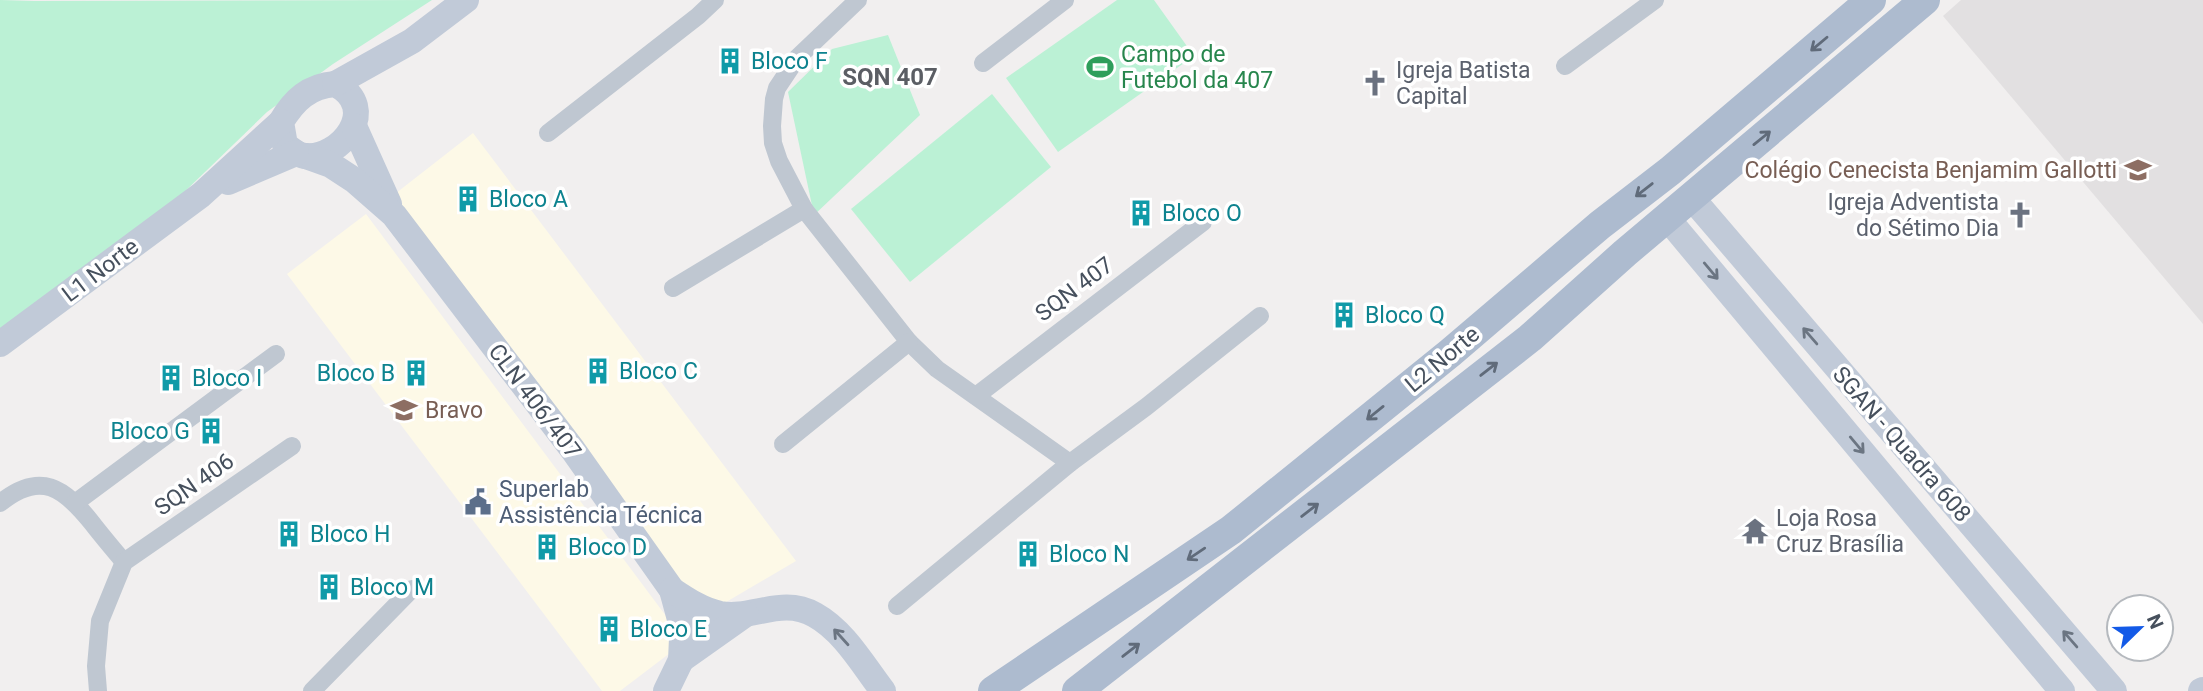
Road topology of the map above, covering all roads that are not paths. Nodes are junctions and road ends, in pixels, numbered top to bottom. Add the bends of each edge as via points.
1 (467, 0) edge
2 (715, 0) edge
3 (858, 0) edge
4 (1065, 0) edge
5 (1655, 0) edge
6 (1871, 0) edge
7 (1925, 0) edge
8 (412, 41) junction
9 (983, 62) dead end
10 (1565, 66) dead end
11 (335, 84) junction
12 (355, 114) junction
13 (281, 122) junction
14 (548, 133) dead end
15 (301, 154) junction
16 (201, 195) junction
17 (1691, 197) junction
18 (804, 209) junction
19 (394, 215) junction
20 (1667, 218) junction
21 (1202, 222) dead end
22 (673, 288) dead end
23 (1260, 316) dead end
24 (909, 341) junction
25 (0, 344) edge
26 (276, 354) dead end
27 (976, 396) junction
28 (783, 444) dead end
29 (292, 446) dead end
30 (1070, 463) junction
31 (0, 503) edge
32 (75, 503) junction
33 (124, 562) junction
34 (412, 589) dead end
35 (672, 590) junction
36 (897, 606) dead end
37 (746, 614) junction
38 (681, 660) junction
39 (1009, 688) edge
40 (98, 691) edge
41 (312, 691) edge
42 (666, 691) edge
43 (883, 691) edge
44 (1076, 691) edge
45 (2062, 691) edge
46 (2114, 691) edge

1 - 8 street
2 - 14 street
3 - 18 street via 797,58 774,99 773,143
4 - 9 street
5 - 10 street
6 -> 39 main road, L2 Norte via 1231,530
17 -> 7 main road, L2 Norte
8 - 11 street
8 - 12 street
11 - 12 street via 348,90
11 - 13 street via 304,93
12 - 15 street via 340,143 323,152
12 - 19 street, CLN 406/407
13 - 15 street via 285,145
13 - 16 street, L1 Norte
15 - 16 street, L1 Norte via 259,167
15 - 19 street, CLN 406/407 via 354,180
16 - 25 street, L1 Norte
17 - 20 main road, L2 Norte
46 -> 17 street, SGAN - Quadra 608
18 - 22 street
18 - 24 street
19 - 35 street, CLN 406/407 via 573,450
44 -> 20 main road, L2 Norte via 1530,338
20 -> 45 street
21 - 27 street, SQN 407
23 - 30 street
24 - 27 street via 937,369
24 - 28 street
26 - 32 street
27 - 30 street
29 - 33 street, SQN 406
30 - 36 street
31 - 32 street via 37,485 48,485
32 - 33 street
33 - 40 street via 100,621
34 - 41 street
35 - 37 street via 701,608
35 - 38 street via 681,623
37 - 38 street
43 -> 37 street via 838,633 814,614 791,607
38 - 42 street

